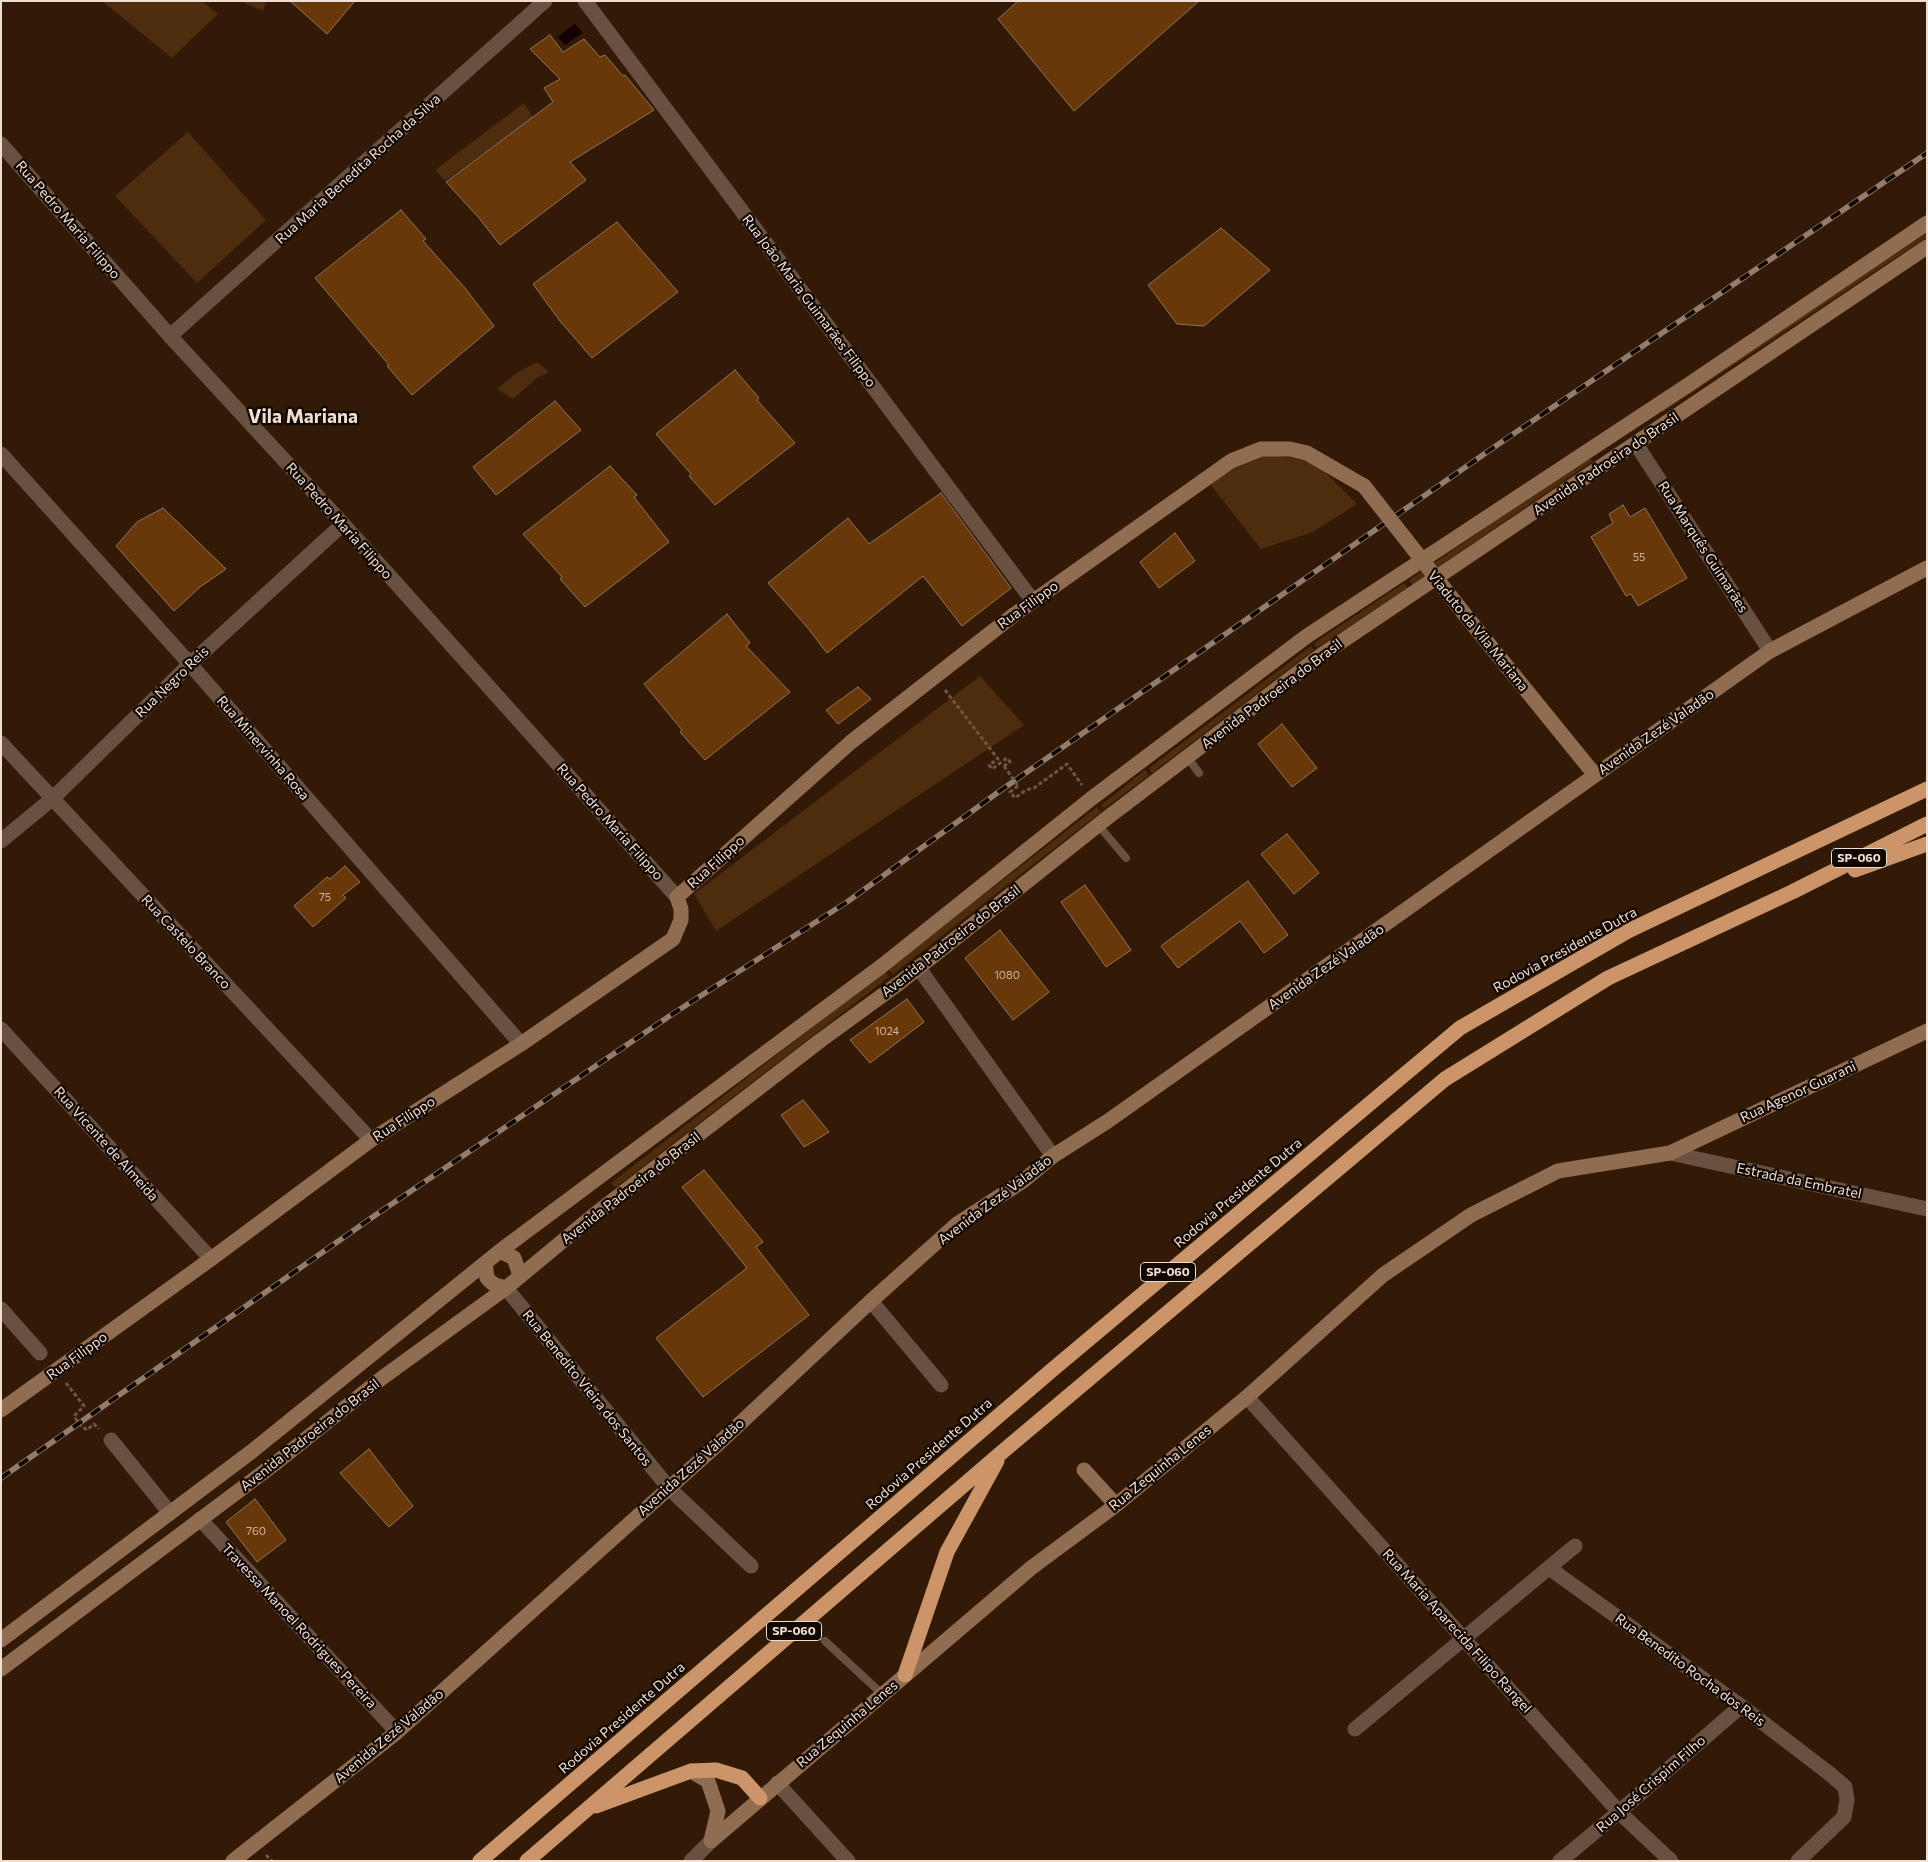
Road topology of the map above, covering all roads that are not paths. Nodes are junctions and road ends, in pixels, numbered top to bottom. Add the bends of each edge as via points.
1 (545, 1) edge
2 (585, 1) edge
3 (1, 144) edge
4 (1927, 223) edge
5 (1927, 247) edge
6 (170, 336) junction
7 (1636, 444) junction
8 (1, 454) edge
9 (1364, 486) joint
10 (344, 524) junction
11 (1927, 568) edge
12 (1033, 601) junction
13 (1770, 651) junction
14 (190, 664) junction
15 (1, 743) edge
16 (1187, 757) junction
17 (1199, 773) dead end
18 (1595, 776) junction
19 (1927, 789) edge
20 (52, 799) junction
21 (1927, 824) edge
22 (1099, 826) junction
23 (1, 841) edge
24 (1927, 844) edge
25 (1126, 858) dead end
26 (1792, 892) junction
27 (677, 897) junction
28 (918, 967) junction
29 (1, 1029) edge
30 (1927, 1031) edge
31 (521, 1044) junction
32 (371, 1140) junction
33 (1670, 1153) junction
34 (1053, 1156) junction
35 (1927, 1209) edge
36 (500, 1251) junction
37 (211, 1260) junction
38 (485, 1263) junction
39 (520, 1275) junction
40 (506, 1288) junction
41 (871, 1301) junction
42 (1, 1309) edge
43 (40, 1352) dead end
44 (941, 1385) dead end
45 (1247, 1397) junction
46 (1, 1410) edge
47 (111, 1440) road end
48 (1001, 1453) junction
49 (1084, 1470) dead end
50 (669, 1488) junction
51 (1116, 1505) junction
52 (170, 1513) junction
53 (200, 1519) junction
54 (1575, 1546) dead end
55 (751, 1566) dead end
56 (1549, 1568) junction
57 (1, 1640) edge
58 (1465, 1640) junction
59 (825, 1641) dead end
60 (1, 1669) edge
61 (904, 1675) junction
62 (882, 1694) junction
63 (1741, 1706) junction
64 (1355, 1729) dead end
65 (397, 1732) junction
66 (691, 1771) junction
67 (777, 1783) junction
68 (760, 1798) junction
69 (588, 1809) junction
70 (1619, 1812) junction
71 (711, 1841) junction
72 (233, 1861) edge
73 (480, 1861) edge
74 (527, 1861) edge
75 (691, 1861) edge
76 (848, 1861) edge
77 (1560, 1861) edge
78 (1671, 1861) edge
79 (1798, 1861) edge

1 - 6 street, Rua Maria Benedita Rocha da Silva
2 - 12 street, Rua João Maria Guimarães Filippo
3 - 6 street, Rua Pedro Maria Filippo
4 - 36 street, Avenida Padroeira do Brasil via 1313,632 1092,798 883,965
5 - 7 street, Avenida Padroeira do Brasil
6 - 10 street, Rua Pedro Maria Filippo
7 - 13 street, Rua Marquês Guimarães
7 - 16 street, Avenida Padroeira do Brasil via 1320,656
8 - 14 street, Rua Minervinha Rosa
9 - 12 street, Rua Filippo via 1307,454 1290,449 1261,449 1231,462
9 - 18 street, Viaduto da Vila Mariana, bridge
10 - 14 street, Rua Negro Reis
10 - 27 street, Rua Pedro Maria Filippo
11 - 13 street, Avenida Zezé Valadão
12 - 27 street, Rua Filippo via 851,742
13 - 18 street, Avenida Zezé Valadão
14 - 20 street, Rua Negro Reis
14 - 31 street, Rua Minervinha Rosa
15 - 20 street, Rua Castelo Branco
16 - 17 lane
16 - 22 street, Avenida Padroeira do Brasil
18 - 34 street, Avenida Zezé Valadão via 1116,1115
19 - 73 highway, Rodovia Presidente Dutra / SP-060 via 1628,931 1460,1028 1044,1377
20 - 23 street, Rua Negro Reis
20 - 32 street, Rua Castelo Branco
21 - 26 highway, SP-060
22 - 25 lane
22 - 28 street, Avenida Padroeira do Brasil
24 - 26 highway
26 - 48 highway, SP-060 via 1608,978 1445,1079
27 - 31 street, Rua Filippo via 681,920 674,939
28 - 34 street
28 - 39 street, Avenida Padroeira do Brasil
29 - 37 street, Rua Vicente de Almeida
30 - 33 street, Rua Agenor Guarani
31 - 32 street, Rua Filippo
32 - 37 street, Rua Filippo
33 - 35 street, Estrada da Embratel
33 - 45 street, Rua Zequinha Lenes via 1558,1171 1471,1215 1383,1275
34 - 41 street, Avenida Zezé Valadão via 1023,1181 957,1224
36 - 38 street, Avenida Padroeira do Brasil
36 - 39 street via 514,1258
37 - 46 street, Rua Filippo
38 - 40 street via 487,1278 494,1286
38 - 52 street, Avenida Padroeira do Brasil via 251,1452
39 - 40 street, Avenida Padroeira do Brasil
40 - 50 street, Rua Benedito Vieira dos Santos
40 - 53 street, Avenida Padroeira do Brasil via 382,1378 278,1462
41 - 44 street
41 - 50 street, Avenida Zezé Valadão
42 - 43 street
45 - 51 street, Rua Zequinha Lenes
45 - 58 street, Rua Maria Aparecida Filipo Rangel
47 - 52 street
48 - 61 highway via 947,1552
48 - 69 highway, SP-060
49 - 51 street
50 - 55 street, Rua Benedito Vieira dos Santos
50 - 65 street, Avenida Zezé Valadão
51 - 61 street, Rua Zequinha Lenes via 1031,1568
52 - 57 street, Avenida Padroeira do Brasil
53 - 60 street, Avenida Padroeira do Brasil
53 - 65 street, Travessa Manoel Rodrigues Pereira
54 - 56 street
56 - 58 street
56 - 63 street, Rua Benedito Rocha dos Reis
58 - 64 street
58 - 70 street, Rua Maria Aparecida Filipo Rangel
59 - 62 lane
61 - 62 street, Rua Zequinha Lenes
62 - 67 street, Rua Zequinha Lenes
63 - 70 street, Rua José Crispim Filho
63 - 79 street, Rua Benedito Rocha dos Reis via 1845,1788 1844,1817
65 - 72 street, Avenida Zezé Valadão
66 - 68 highway via 716,1770 742,1778
66 - 69 highway
66 - 71 street via 708,1781 718,1811
67 - 68 street, Rua Zequinha Lenes
67 - 76 street
68 - 71 street, Rua Zequinha Lenes
69 - 74 highway, SP-060
70 - 77 street, Rua José Crispim Filho
70 - 78 street, Rua Maria Aparecida Filipo Rangel
71 - 75 street, Rua Zequinha Lenes

